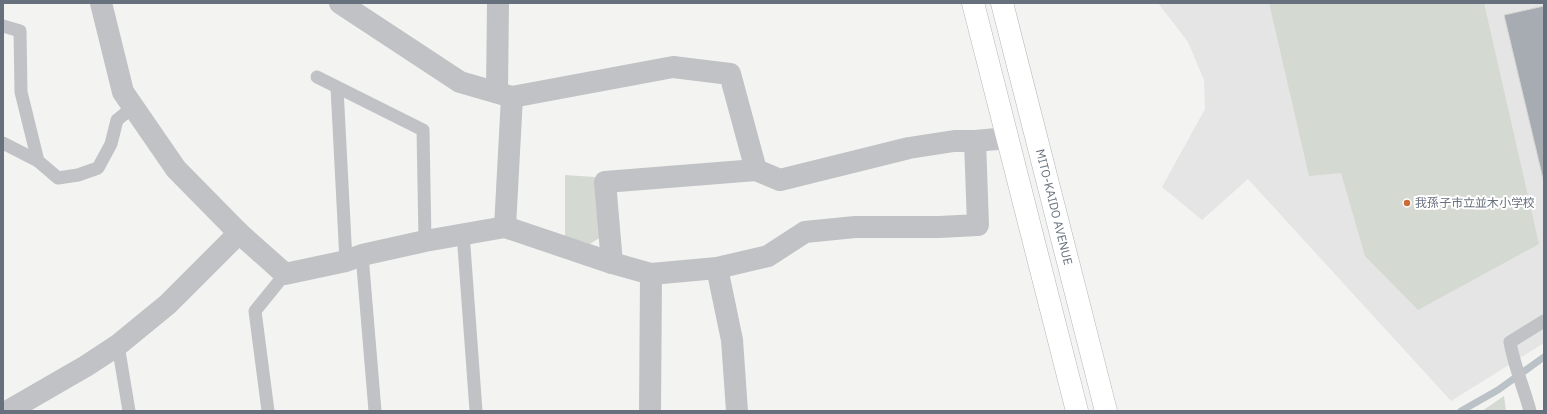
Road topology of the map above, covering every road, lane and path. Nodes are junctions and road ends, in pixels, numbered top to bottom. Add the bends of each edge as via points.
1 (101, 3) edge
2 (340, 3) edge
3 (498, 3) edge
4 (973, 3) edge
5 (1002, 3) edge
6 (3, 26) edge
7 (317, 77) dead end
8 (337, 88) junction
9 (504, 94) junction
10 (133, 107) junction
11 (1008, 138) junction
12 (976, 141) junction
13 (3, 143) edge
14 (38, 161) junction
15 (756, 170) junction
16 (505, 227) junction
17 (239, 233) junction
18 (463, 233) junction
19 (425, 241) junction
20 (354, 258) junction
21 (612, 263) junction
22 (717, 268) junction
23 (284, 274) junction
24 (651, 274) junction
25 (1544, 321) edge
26 (118, 345) junction
27 (8, 411) edge
28 (129, 411) edge
29 (268, 411) edge
30 (375, 411) edge
31 (476, 411) edge
32 (650, 411) edge
33 (737, 411) edge
34 (1077, 411) edge
35 (1106, 411) edge
36 (1530, 411) edge

1 - 10 street via 123,92
2 - 9 street via 460,82
3 - 9 street
4 - 11 highway
5 - 35 highway, MITO-KAIDO AVENUE
6 - 14 lane via 20,31 21,92
7 - 8 lane
8 - 19 lane via 423,130
8 - 20 lane
9 - 15 street via 673,67 730,74
9 - 16 street
10 - 14 lane via 118,120 111,144 98,168 58,178
10 - 17 street via 176,169
11 - 12 street
11 - 34 highway
12 - 15 street via 954,141 909,148 780,180
12 - 22 street via 978,225 855,227 805,232 768,256
13 - 14 lane
15 - 21 street via 605,182
16 - 18 street
16 - 21 street
17 - 23 street
17 - 26 street via 168,304
18 - 19 street
18 - 31 lane
19 - 20 street
20 - 23 street
20 - 30 lane
21 - 24 street
22 - 24 street
22 - 33 street via 732,340
23 - 29 lane via 255,311
24 - 32 street
25 - 36 lane via 1510,342 1514,363
26 - 27 street
26 - 28 lane

